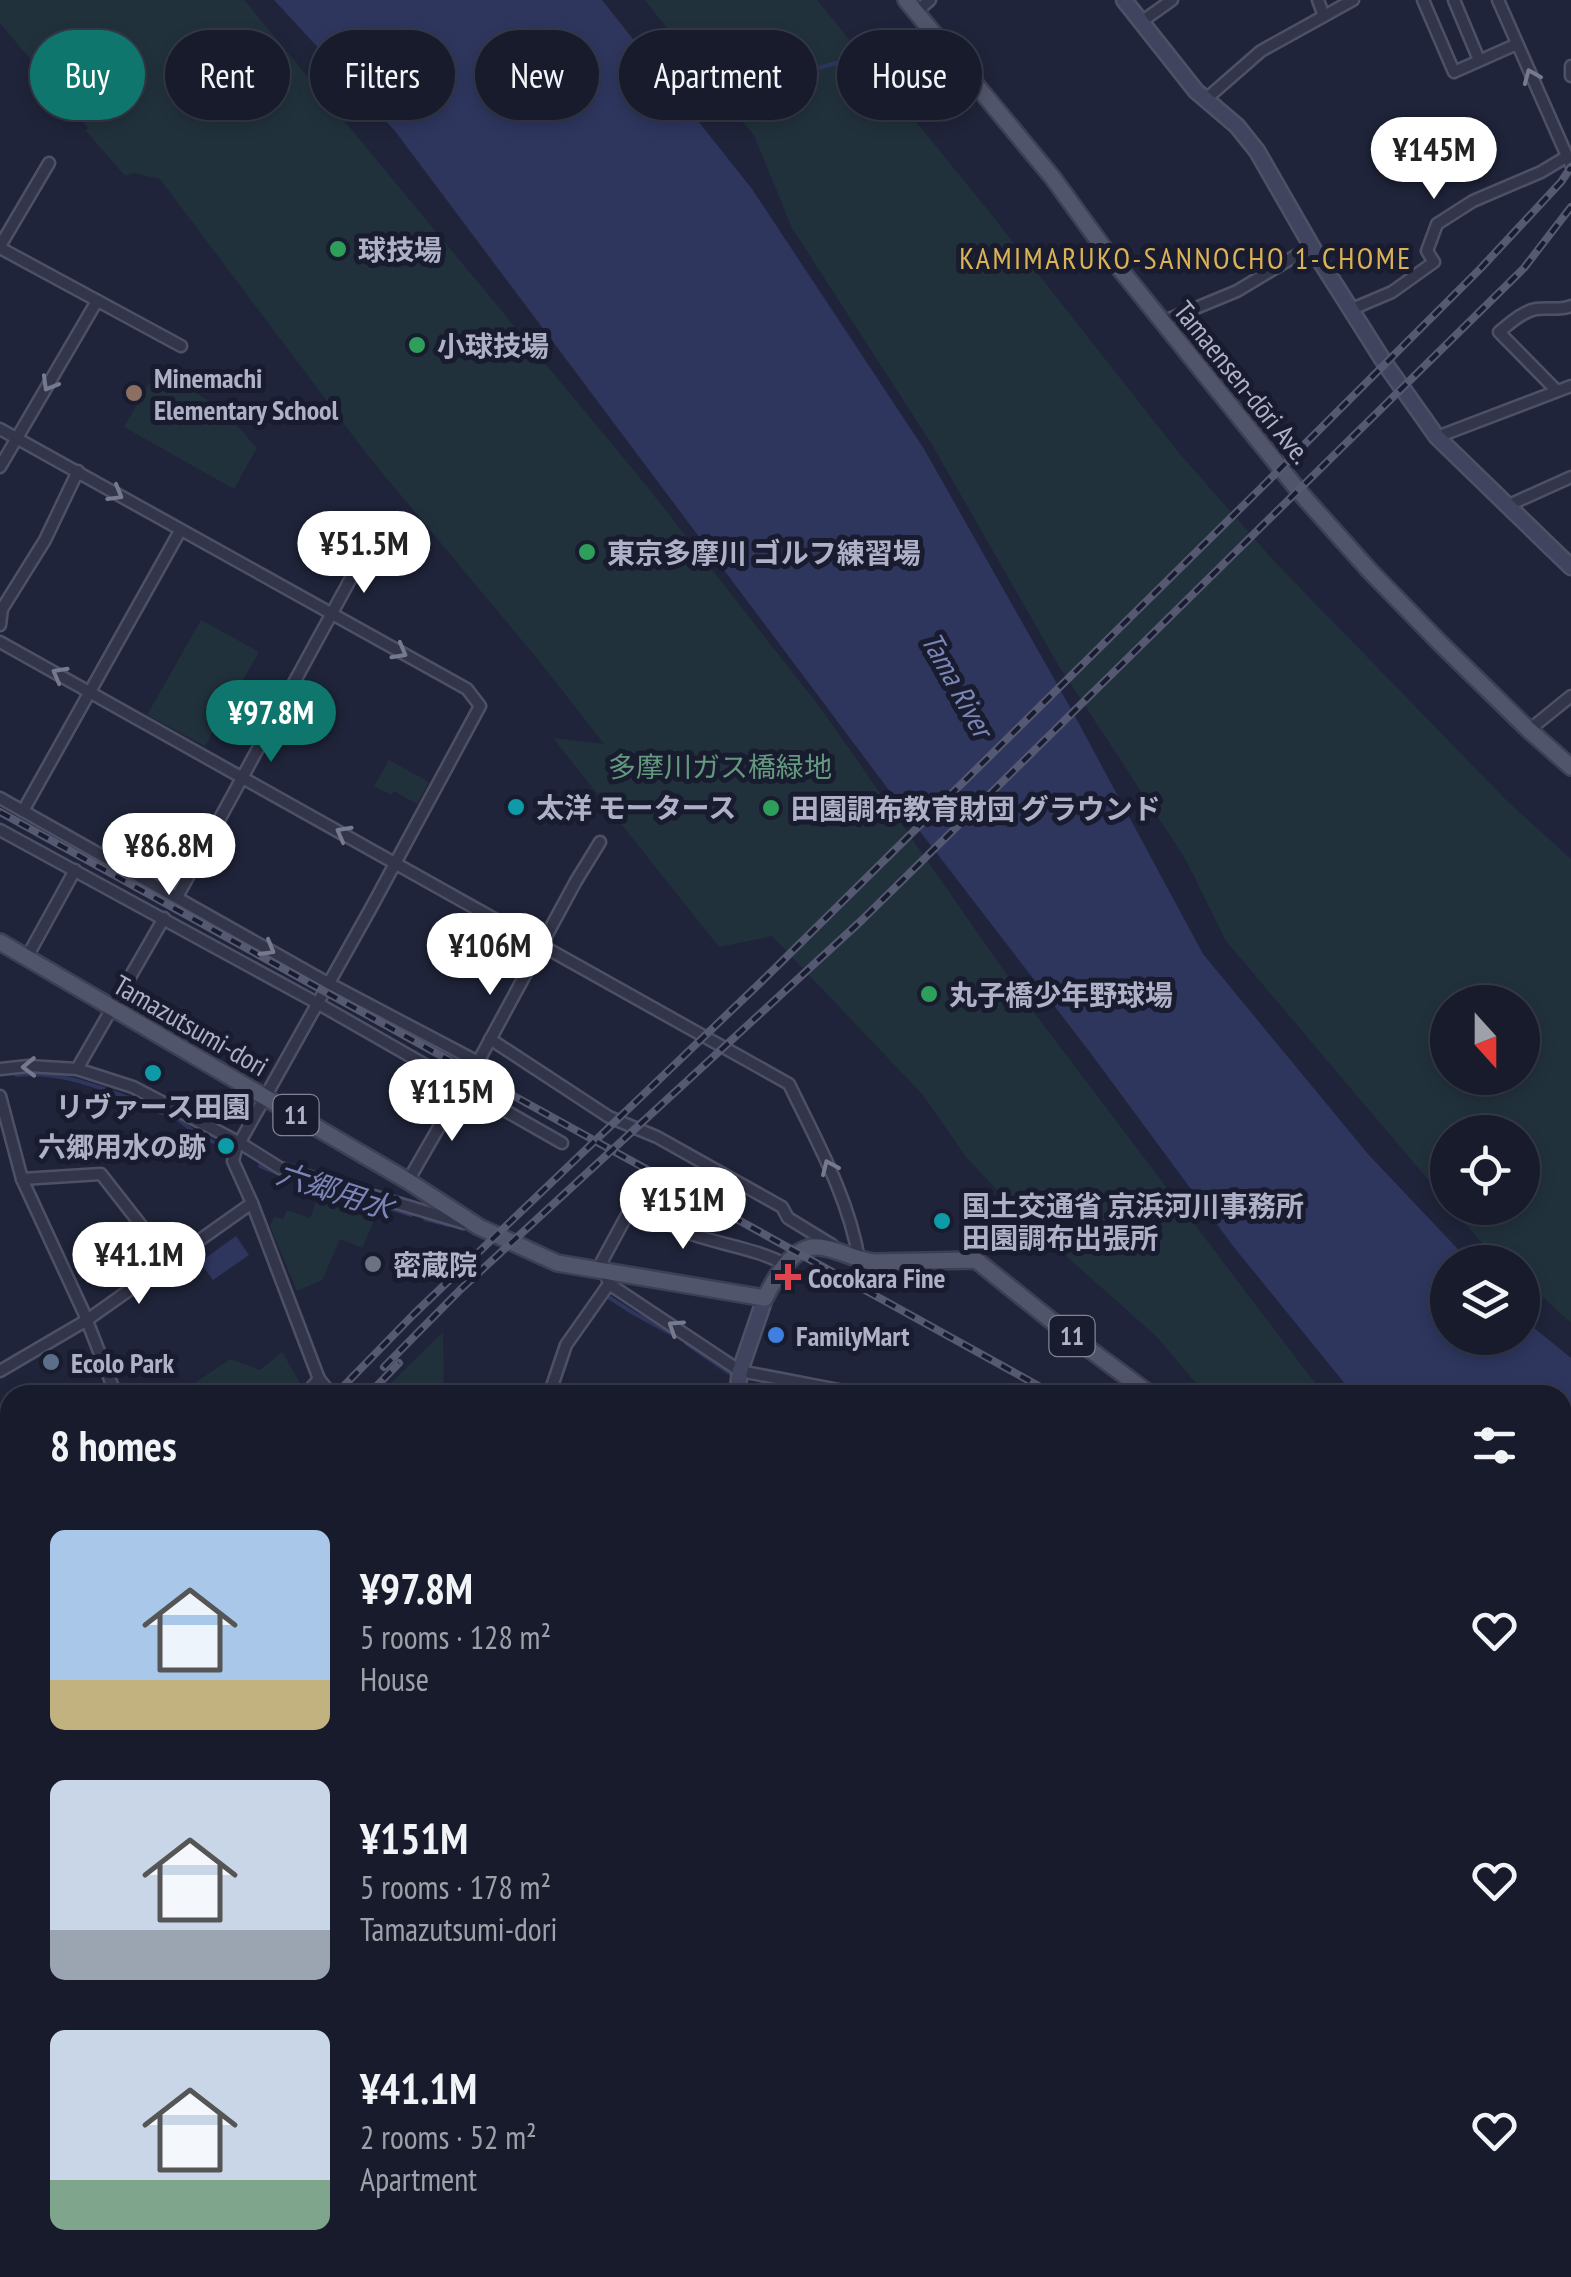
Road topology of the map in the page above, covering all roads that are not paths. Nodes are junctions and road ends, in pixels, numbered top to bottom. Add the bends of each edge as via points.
1 (930, 0) edge
2 (1124, 0) edge
3 (1172, 0) edge
4 (1318, 0) edge
5 (1353, 0) edge
6 (1422, 0) edge
7 (1454, 0) edge
8 (1498, 0) edge
9 (911, 6) edge
10 (1324, 16) junction
11 (1141, 22) junction
12 (1517, 44) junction
13 (1479, 60) junction
14 (1571, 66) edge
15 (1571, 76) edge
16 (1206, 98) junction
17 (1571, 140) edge
18 (1567, 158) edge
19 (50, 164) dead end
20 (1312, 246) junction
21 (0, 247) edge
22 (97, 301) junction
23 (1571, 306) edge
24 (1352, 310) junction
25 (1162, 322) junction
26 (181, 346) dead end
27 (1571, 386) edge
28 (1557, 391) junction
29 (0, 429) edge
30 (1437, 436) junction
31 (17, 438) junction
32 (0, 467) edge
33 (78, 471) junction
34 (1571, 477) edge
35 (1508, 505) junction
36 (180, 531) junction
37 (362, 558) dead end
38 (1571, 567) edge
39 (331, 615) junction
40 (0, 625) edge
41 (0, 642) edge
42 (92, 692) junction
43 (1571, 696) edge
44 (1528, 730) junction
45 (1571, 767) edge
46 (242, 777) junction
47 (0, 798) edge
48 (23, 811) junction
49 (0, 830) edge
50 (600, 842) dead end
51 (396, 863) junction
52 (75, 870) junction
53 (176, 896) junction
54 (164, 918) junction
55 (0, 942) edge
56 (541, 944) junction
57 (27, 957) junction
58 (328, 983) junction
59 (318, 1004) junction
60 (112, 1008) junction
61 (490, 1038) junction
62 (0, 1069) edge
63 (77, 1070) junction
64 (462, 1087) junction
65 (0, 1096) edge
66 (265, 1097) junction
67 (240, 1143) junction
68 (562, 1143) dead end
69 (22, 1179) junction
70 (408, 1181) junction
71 (252, 1203) junction
72 (479, 1228) junction
73 (833, 1251) junction
74 (858, 1260) junction
75 (169, 1261) junction
76 (785, 1264) junction
77 (606, 1277) junction
78 (765, 1298) junction
79 (86, 1320) junction
80 (740, 1371) junction
81 (0, 1372) edge
82 (112, 1385) edge
83 (324, 1385) edge
84 (552, 1385) edge
85 (738, 1385) edge
86 (814, 1385) edge
87 (1138, 1385) edge

1 - 9 street
2 - 11 street
3 - 11 street
4 - 10 street
5 - 10 street
6 - 13 street via 1454,72
7 - 13 street
8 - 12 street
9 - 25 main road, Tamaensen-dōri Ave.
10 - 16 street via 1261,50
11 - 16 street
12 - 13 street
18 -> 12 street
14 - 15 street
16 - 20 street via 1257,151
17 - 18 street
18 - 24 street via 1437,224 1427,251 1434,262
19 - 21 street
20 - 24 street
20 - 25 street via 1237,290
21 - 22 street
22 - 26 street
22 -> 31 street
23 - 28 street via 1535,309 1498,332
24 - 30 street
25 - 44 main road, Tamaensen-dōri Ave. via 1343,540
27 - 28 street
28 - 30 street
29 - 31 street
30 - 35 street
31 - 32 street
31 - 33 street
33 -> 36 street
33 - 40 street via 2,609
34 - 35 street
35 - 38 street
36 - 39 street
36 - 42 street
37 - 39 street
39 - 46 street
39 -> 51 street via 464,687 478,703
42 -> 41 street
42 - 46 street
42 - 48 street
43 - 44 street
44 - 45 main road, Tamaensen-dōri Ave.
51 -> 46 street
46 - 53 street
47 - 48 street
48 - 53 street
49 - 52 street
50 - 56 street
51 - 56 street
51 - 58 street
52 - 54 street
52 - 57 street
53 -> 58 street
54 - 59 street
54 - 60 street
55 - 57 main road, Tamazutsumi-dori / 11
56 - 61 street
74 -> 56 street via 832,1172 790,1084
57 - 60 main road, Tamazutsumi-dori / 11
58 - 59 street
58 - 61 street via 478,1062
59 - 64 street
59 - 66 street
60 - 63 street
60 - 66 main road, Tamazutsumi-dori / 11
61 - 73 street via 609,1117 782,1206 788,1218
63 -> 62 street
63 - 67 street via 133,1087
64 - 68 street
64 - 70 street
65 - 69 street
66 - 67 street
66 - 70 main road, Tamazutsumi-dori / 11
67 - 71 street via 233,1161
67 - 72 street via 280,1168
69 - 75 street via 102,1174
69 - 79 street
70 - 72 main road, Tamazutsumi-dori / 11
71 - 75 street
71 - 83 street
72 - 77 main road, Tamazutsumi-dori / 11
73 - 74 main road, 11
73 - 76 main road via 818,1246
74 - 87 main road, 11 via 976,1260
75 - 79 street
76 - 77 street via 690,1234 633,1204 602,1261
76 - 78 main road
77 - 78 main road, Tamazutsumi-dori / 11
80 -> 77 street
77 - 84 street via 566,1345
78 - 80 street
79 - 81 street
79 - 82 street
80 - 85 street
80 - 86 street

